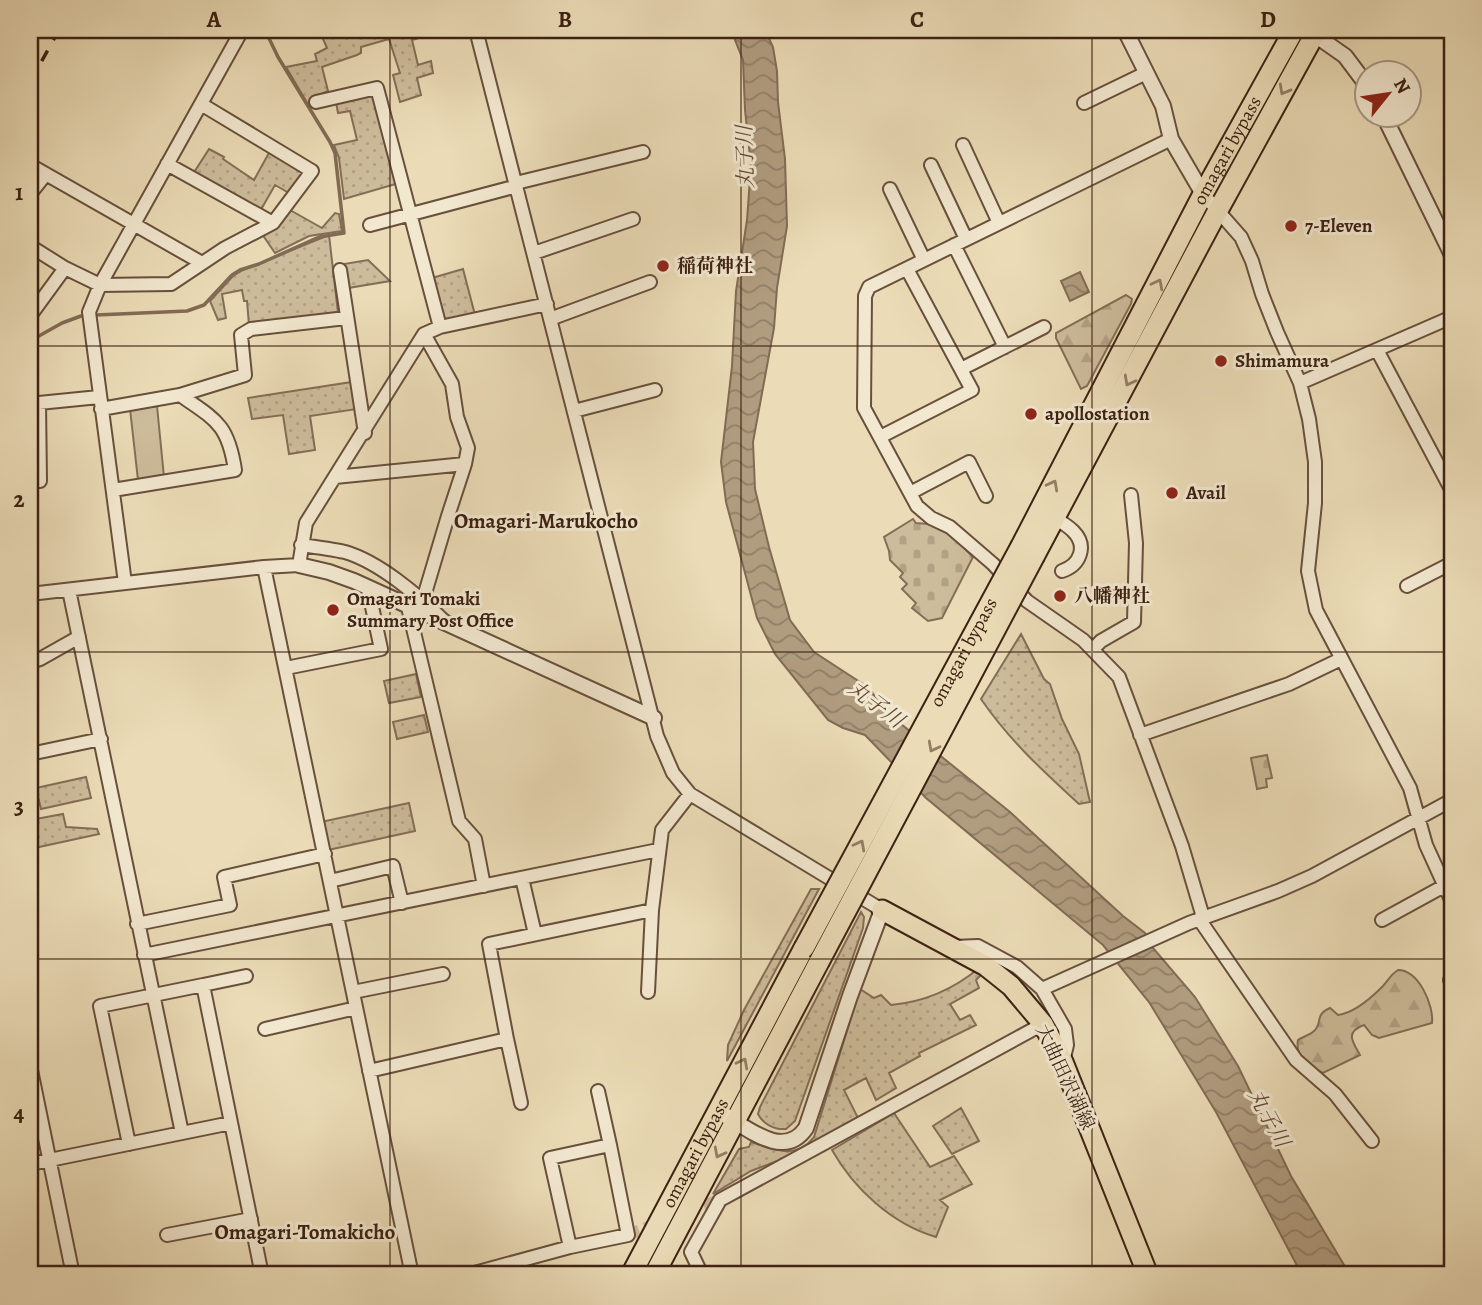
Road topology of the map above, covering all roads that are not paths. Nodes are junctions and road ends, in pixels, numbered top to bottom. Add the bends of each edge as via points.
1 (242, 30) edge
2 (476, 30) edge
3 (1125, 30) edge
4 (1294, 30) edge
5 (1316, 32) edge
6 (1352, 65) edge
7 (1146, 73) junction
8 (316, 102) dead end
9 (1084, 103) dead end
10 (201, 104) junction
11 (1391, 130) edge
12 (1171, 139) junction
13 (963, 145) dead end
14 (643, 152) dead end
15 (167, 164) junction
16 (30, 165) edge
17 (932, 165) dead end
18 (46, 174) junction
19 (516, 185) junction
20 (890, 189) dead end
21 (30, 194) edge
22 (1203, 194) junction
23 (1217, 212) junction
24 (410, 215) junction
25 (633, 219) dead end
26 (135, 223) junction
27 (273, 223) junction
28 (999, 223) junction
29 (370, 225) dead end
30 (960, 242) junction
31 (30, 246) edge
32 (534, 253) junction
33 (1452, 255) edge
34 (924, 260) junction
35 (202, 263) junction
36 (65, 268) junction
37 (906, 269) junction
38 (340, 270) dead end
39 (650, 282) dead end
40 (100, 285) junction
41 (547, 304) junction
42 (30, 316) edge
43 (1452, 317) edge
44 (346, 318) junction
45 (550, 319) junction
46 (440, 327) junction
47 (1044, 327) dead end
48 (424, 334) junction
49 (1005, 347) junction
50 (1377, 349) junction
51 (961, 369) junction
52 (1300, 383) junction
53 (655, 390) dead end
54 (180, 395) junction
55 (100, 403) junction
56 (574, 411) junction
57 (365, 433) junction
58 (880, 437) junction
59 (466, 464) junction
60 (334, 477) junction
61 (30, 481) edge
62 (113, 490) junction
63 (1452, 491) edge
64 (910, 493) junction
65 (1131, 495) dead end
66 (986, 496) dead end
67 (1055, 518) junction
68 (302, 545) junction
69 (1028, 550) junction
70 (1452, 563) edge
71 (299, 565) junction
72 (264, 567) junction
73 (1062, 571) dead end
74 (125, 583) junction
75 (1407, 586) dead end
76 (368, 587) junction
77 (69, 590) junction
78 (30, 594) edge
79 (424, 600) junction
80 (408, 607) junction
81 (448, 625) junction
82 (79, 637) junction
83 (1093, 649) junction
84 (1341, 659) junction
85 (30, 662) edge
86 (286, 668) junction
87 (654, 718) junction
88 (1140, 735) junction
89 (100, 739) junction
90 (30, 754) edge
91 (690, 793) junction
92 (1452, 800) edge
93 (1417, 818) junction
94 (658, 850) junction
95 (325, 854) junction
96 (522, 878) junction
97 (330, 880) junction
98 (484, 886) junction
99 (1444, 887) junction
100 (1452, 902) edge
101 (402, 903) junction
102 (652, 909) junction
103 (882, 910) junction
104 (337, 916) junction
105 (1197, 920) junction
106 (1382, 920) dead end
107 (137, 924) junction
108 (535, 934) junction
109 (954, 947) junction
110 (144, 955) junction
111 (812, 955) junction
112 (443, 974) dead end
113 (246, 976) dead end
114 (203, 985) junction
115 (1046, 987) junction
116 (352, 992) junction
117 (648, 992) dead end
118 (153, 995) junction
119 (356, 1008) junction
120 (1043, 1024) junction
121 (265, 1029) dead end
122 (508, 1039) junction
123 (1063, 1062) junction
124 (30, 1065) edge
125 (369, 1071) junction
126 (598, 1091) dead end
127 (521, 1103) dead end
128 (718, 1111) junction
129 (736, 1121) junction
130 (231, 1123) junction
131 (182, 1133) junction
132 (1372, 1141) dead end
133 (128, 1143) junction
134 (610, 1145) junction
135 (49, 1160) junction
136 (30, 1164) edge
137 (251, 1219) junction
138 (167, 1235) dead end
139 (570, 1247) junction
140 (73, 1275) edge
141 (262, 1275) edge
142 (412, 1275) edge
143 (467, 1275) edge
144 (631, 1275) edge
145 (654, 1275) edge
146 (702, 1275) edge
147 (1148, 1275) edge

1 - 10 street
2 - 19 street
3 - 7 street
4 - 22 main road, omagari bypass
5 - 6 street
5 -> 23 main road, omagari bypass
7 - 9 street
7 - 12 street via 1163,106
8 - 24 street via 377,88
10 - 15 street
10 - 27 street via 312,171
11 - 33 street
12 - 22 street
12 - 28 street
13 - 28 street
14 - 19 street
15 - 26 street
15 - 27 street
16 - 18 street
17 - 30 street
18 - 21 street
18 - 26 street
19 - 24 street
19 - 32 street
20 - 34 street
22 - 23 street
69 -> 22 main road, omagari bypass
23 - 52 street via 1241,237
23 -> 67 main road, omagari bypass
24 - 29 street
24 - 46 street
25 - 32 street
26 - 35 street
26 - 40 street
27 - 35 street
28 - 30 street
30 - 34 street
30 - 49 street
31 - 36 street
32 - 41 street
34 - 37 street
35 - 40 street via 171,284
36 - 40 street
36 - 42 street
37 - 51 street
37 - 58 street via 869,287 865,296 864,408
38 - 44 street
39 - 45 street
40 - 55 street via 89,312
41 - 45 street
41 - 46 street
43 - 50 street
44 - 54 street via 251,329 241,335 245,375
44 - 57 street
45 - 56 street
46 - 48 street
47 - 49 street
48 - 57 street
48 - 59 street via 452,384 468,448
49 - 51 street
50 - 52 street
50 - 63 street
51 - 58 street via 972,390
52 - 84 street via 1315,462 1308,570 1311,593
53 - 56 street
54 - 55 street
54 - 62 street via 219,422 231,444 235,470
55 - 61 street via 39,403 40,481
55 - 62 street
56 - 87 street
57 - 60 street
58 - 64 street
59 - 60 street
59 - 79 street
60 - 68 street via 306,523
62 - 74 street
64 - 66 street via 969,462
64 - 83 street via 931,519 950,527 1027,601
65 - 83 street via 1136,543 1133,622
67 - 69 main road, omagari bypass
67 - 73 street via 1072,529 1080,543 1079,561
68 - 71 street
68 - 79 street via 346,553 383,571
69 - 111 main road, omagari bypass, bridge
70 - 75 street
71 - 72 street
71 - 76 street
72 - 74 street
72 - 86 street
74 - 77 street
76 - 80 street
76 - 86 street via 381,649
77 - 78 street
77 - 82 street
79 - 81 street
80 - 81 street
80 - 98 street via 459,821 475,839
81 - 87 street
82 - 85 street
82 - 89 street
83 - 88 street via 1119,677
84 - 88 street via 1289,684
84 - 93 street via 1409,789
86 - 95 street
87 - 91 street via 673,773
88 - 105 street via 1182,846
89 - 90 street
89 - 107 street
91 - 94 street via 662,830
91 - 103 street
92 - 93 street
93 - 99 street
93 - 105 street via 1312,876
94 - 96 street
94 - 102 street
95 - 97 street
95 - 107 street via 224,877 230,905
96 - 98 street
96 - 108 street
97 - 101 street via 393,866
97 - 104 street
98 - 101 street
99 - 100 street
99 - 106 street
101 - 104 street
102 - 108 street
102 - 117 street
103 - 109 main road, 大曲田沢湖線
103 - 129 street via 800,1137 773,1143
104 - 110 street
104 - 116 street
105 - 115 street
105 - 132 street via 1296,1060 1335,1094
107 - 110 street
108 - 122 street via 489,944
109 - 115 street via 978,946
109 - 120 main road, 大曲田沢湖線 via 1011,985
110 - 118 street
128 -> 111 main road, omagari bypass
111 - 129 main road, omagari bypass
112 - 116 street
113 - 114 street
114 - 118 street
114 - 130 street
115 - 123 street via 1065,1030
116 - 119 street
118 - 131 street
118 - 133 street via 100,1006
119 - 121 street
119 - 125 street
120 - 123 main road, 大曲田沢湖線
120 - 146 street via 720,1200 691,1252
122 - 125 street
122 - 127 street
123 - 147 main road, 大曲田沢湖線
124 - 135 street
125 - 142 street
126 - 134 street
128 - 129 street
128 - 144 main road, omagari bypass
129 -> 145 main road, omagari bypass
130 - 131 street
130 - 137 street
131 - 133 street
133 - 135 street
134 - 139 street via 628,1235
134 - 139 street via 550,1158
135 - 136 street
135 - 140 street
137 - 138 street
137 - 141 street
139 - 143 street

